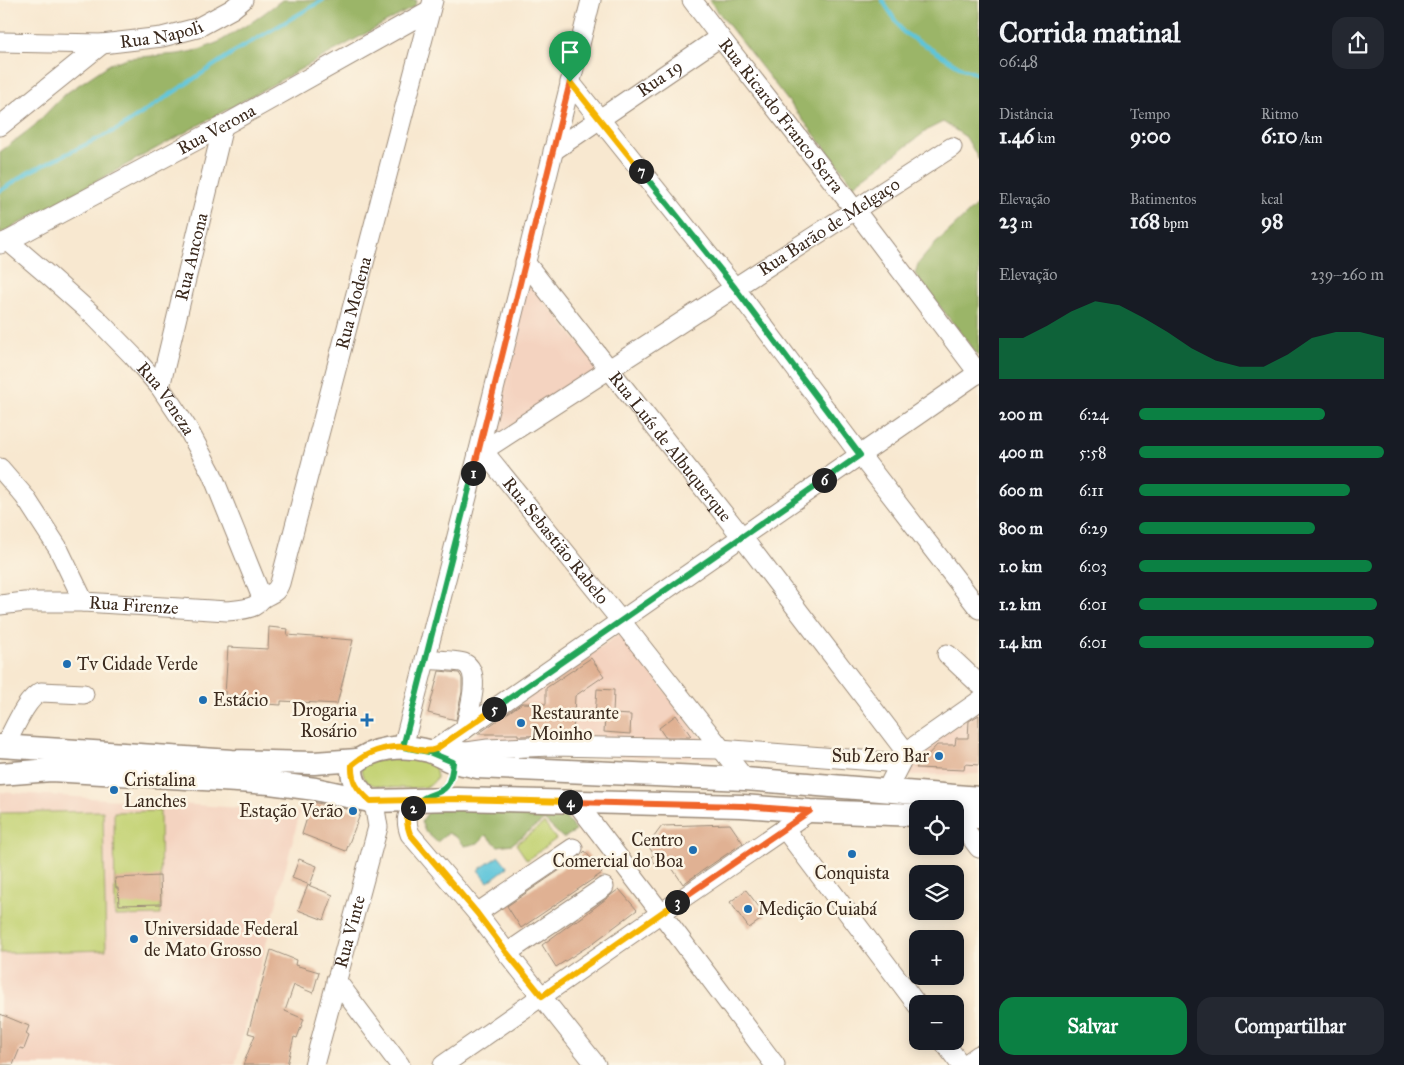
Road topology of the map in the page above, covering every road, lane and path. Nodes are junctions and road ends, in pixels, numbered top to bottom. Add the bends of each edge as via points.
1 (243, 0) edge
2 (591, 0) edge
3 (692, 0) edge
4 (432, 5) edge
5 (720, 37) junction
6 (0, 42) edge
7 (102, 44) junction
8 (570, 82) junction
9 (600, 119) junction
10 (0, 126) edge
11 (223, 126) junction
12 (952, 147) dead end
13 (553, 151) junction
14 (855, 210) junction
15 (4, 242) edge
16 (525, 262) junction
17 (735, 288) junction
18 (609, 369) junction
19 (979, 373) edge
20 (160, 387) junction
21 (478, 454) junction
22 (860, 455) junction
23 (0, 468) edge
24 (742, 537) junction
25 (262, 598) junction
26 (84, 602) junction
27 (0, 605) edge
28 (979, 609) edge
29 (621, 621) junction
30 (947, 654) dead end
31 (425, 659) junction
32 (979, 684) edge
33 (84, 694) dead end
34 (979, 701) edge
35 (465, 729) junction
36 (2, 747) edge
37 (403, 747) junction
38 (720, 749) junction
39 (440, 754) junction
40 (903, 758) junction
41 (358, 760) junction
42 (0, 774) edge
43 (744, 779) junction
44 (886, 791) junction
45 (979, 798) edge
46 (419, 800) junction
47 (370, 801) junction
48 (576, 802) junction
49 (753, 807) junction
50 (810, 811) junction
51 (909, 815) edge
52 (964, 817) edge
53 (979, 818) edge
54 (964, 828) edge
55 (780, 831) junction
56 (573, 848) dead end
57 (979, 848) edge
58 (604, 887) dead end
59 (477, 913) junction
60 (661, 913) junction
61 (507, 953) junction
62 (336, 980) junction
63 (909, 995) edge
64 (542, 996) junction
65 (951, 1050) edge
66 (979, 1055) edge
67 (314, 1065) edge
68 (400, 1065) edge
69 (443, 1065) edge
70 (596, 1065) edge
71 (775, 1065) edge
72 (963, 1065) edge

1 - 7 street, Rua Napoli via 198,28 162,37
2 - 8 street
3 - 5 street, Rua Ricardo Franco Serra
4 - 11 street, Rua Verona
4 - 25 street, Rua Modena via 280,583 273,594
5 - 9 street, Rua 19
5 - 14 street, Rua Ricardo Franco Serra
6 - 7 street, Rua Napoli
7 - 10 street
8 - 9 street
8 - 13 street
9 - 13 street
9 - 17 street
11 - 15 street, Rua Verona
11 - 20 street, Rua Ancona
12 - 14 street, Rua Barão de Melgaço
13 - 16 street
14 - 17 street, Rua Barão de Melgaço
14 - 19 street, Rua Ricardo Franco Serra
15 - 20 street, Rua Veneza via 50,276 95,317
16 - 18 street, Rua Luís de Albuquerque
16 - 21 street
17 - 18 street, Rua Barão de Melgaço
17 - 22 street
18 - 21 street, Rua Barão de Melgaço
18 - 24 street, Rua Luís de Albuquerque
19 - 22 street
20 - 25 street, Rua Veneza via 212,474
21 - 29 street, Rua Sebastião Rabelo via 489,458
21 - 31 street
22 - 24 street
22 - 28 street
23 - 26 street via 25,497 58,548
24 - 29 street
24 - 40 street, Rua Luís de Albuquerque
25 - 26 street, Rua Firenze via 247,609 227,611
26 - 27 street, Rua Firenze
29 - 35 street
29 - 38 street, Rua Sebastião Rabelo
30 - 32 street
31 - 35 street via 464,664 471,670 474,685
31 - 37 street
33 - 36 street via 36,694
34 - 40 street
35 - 39 street
36 - 41 main road via 241,761 314,763
37 - 39 main road
37 - 41 main road via 378,750
38 - 39 street via 550,746
38 - 40 street
38 - 43 street, Rua Sebastião Rabelo
39 - 43 main road via 477,767
39 - 46 main road via 452,775 448,784 443,791
40 - 44 street
41 - 47 main road via 352,765 353,782
42 - 47 main road via 51,770 270,783
43 - 44 main road
44 - 45 main road
46 - 47 main road
46 - 48 main road
46 - 59 street via 407,814 410,834
47 - 62 street, Rua Vinte via 378,827
48 - 49 main road
48 - 60 street
49 - 50 main road
49 - 55 street
50 - 51 main road
50 - 55 street
52 - 53 main road
54 - 57 street
55 - 60 street
55 - 63 street
56 - 59 street
58 - 61 street
59 - 61 street
60 - 64 street
60 - 71 street
61 - 64 street
62 - 67 street, Rua Vinte
62 - 68 street
64 - 69 street
64 - 70 street
65 - 72 street
66 - 72 street

